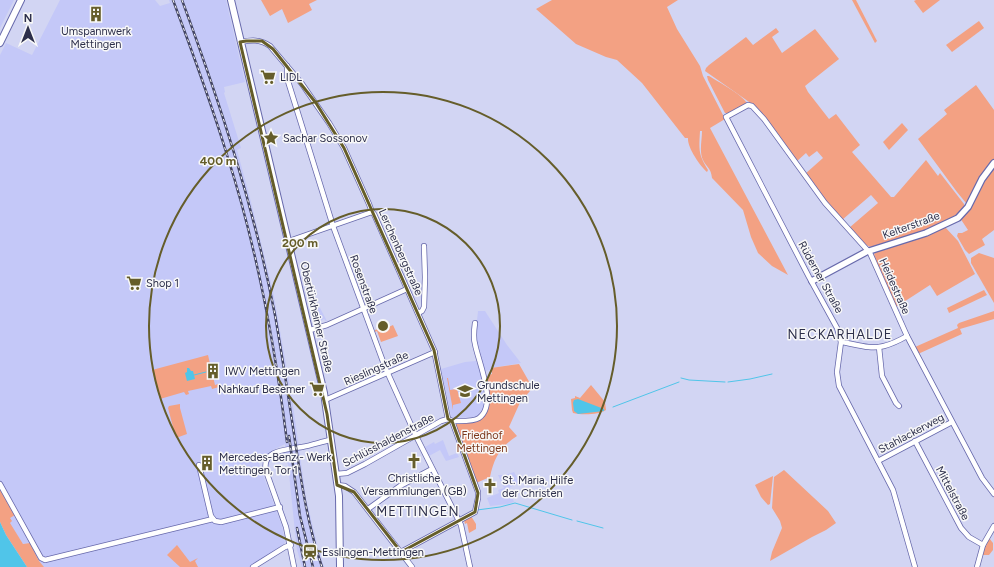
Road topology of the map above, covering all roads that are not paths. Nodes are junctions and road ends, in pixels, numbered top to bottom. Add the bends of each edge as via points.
1 (21, 0) edge
2 (231, 0) edge
3 (240, 42) junction
4 (0, 43) edge
5 (287, 66) junction
6 (749, 105) joint
7 (994, 163) edge
8 (372, 212) junction
9 (332, 226) junction
10 (289, 241) junction
11 (424, 246) dead end
12 (869, 251) junction
13 (812, 280) junction
14 (407, 289) junction
15 (363, 309) junction
16 (418, 313) junction
17 (475, 323) dead end
18 (310, 330) junction
19 (907, 336) junction
20 (841, 342) junction
21 (879, 347) junction
22 (435, 352) junction
23 (387, 373) junction
24 (325, 400) junction
25 (899, 406) dead end
26 (450, 420) junction
27 (952, 422) junction
28 (416, 436) junction
29 (330, 440) junction
30 (915, 441) junction
31 (878, 461) junction
32 (199, 465) dead end
33 (432, 469) junction
34 (336, 474) junction
35 (0, 484) edge
36 (337, 488) junction
37 (994, 494) edge
38 (280, 507) junction
39 (368, 509) junction
40 (214, 520) junction
41 (460, 521) junction
42 (994, 526) edge
43 (291, 545) junction
44 (983, 545) junction
45 (401, 552) junction
46 (253, 567) edge
47 (294, 567) edge
48 (337, 567) edge
49 (340, 567) edge
50 (412, 567) edge
51 (470, 567) edge
52 (915, 567) edge
53 (977, 567) edge

1 - 4 main road
2 - 3 main road, Obertürkheimer Straße
3 - 5 street, Lerchenbergstraße via 264,42
3 - 10 main road, Obertürkheimer Straße
5 - 8 street, Lerchenbergstraße via 316,103 341,143
5 - 9 street, Rosenstraße via 287,78
6 - 12 street, Heidestraße via 760,114 825,204
6 - 13 street, Rüderner Straße via 726,117
7 - 12 street, Kelterstraße via 982,179 968,207 958,218 920,235
8 - 9 street
8 - 14 street, Lerchenbergstraße
9 - 10 street
9 - 15 street, Rosenstraße
10 - 18 main road, Obertürkheimer Straße
11 - 16 street via 424,307
12 - 13 street, Kelterstraße
12 - 19 street, Heidestraße
13 - 20 street, Rüderner Straße via 836,325
14 - 15 street
14 - 16 street, Lerchenbergstraße
15 - 18 street
15 - 23 street, Rosenstraße
16 - 22 street, Lerchenbergstraße
17 - 26 street via 474,343 485,381 487,403 479,418
18 - 24 main road, Obertürkheimer Straße
19 - 21 street
19 - 27 street, Heidestraße
20 - 21 street
20 - 31 street, Rüderner Straße via 837,375 839,386
21 - 25 street via 882,376
22 - 23 street, Rieslingstraße
22 - 26 street, Lerchenbergstraße
23 - 24 street, Rieslingstraße
23 - 28 street, Rosenstraße
24 - 29 main road, Obertürkheimer Straße
26 - 28 street, Schlüsshaldenstraße via 441,421
26 - 41 street, Lerchenbergstraße via 478,493 474,513
27 - 30 street, Stahlackerweg
27 - 37 street, Heidestraße via 982,478
28 - 33 street, Rosenstraße
28 - 34 street, Schlüsshaldenstraße via 362,466 347,473
29 - 34 main road, Obertürkheimer Straße
29 - 38 street via 278,451 268,458 265,470
30 - 31 street, Stahlackerweg
30 - 44 street, Mittelstraße via 961,528 969,537
31 - 52 street, Rüderner Straße via 894,494
32 - 40 street
33 - 39 street via 400,486
33 - 41 street, Rosenstraße
34 - 36 main road, Obertürkheimer Straße
35 - 40 street via 39,554 45,560
36 - 39 street via 344,486 351,489
36 - 48 main road
36 - 49 main road
38 - 40 street via 222,521
38 - 43 street
39 - 45 street
41 - 45 street
41 - 51 street, Rosenstraße
42 - 44 street
43 - 46 street
43 - 47 street
44 - 53 street
45 - 50 street

